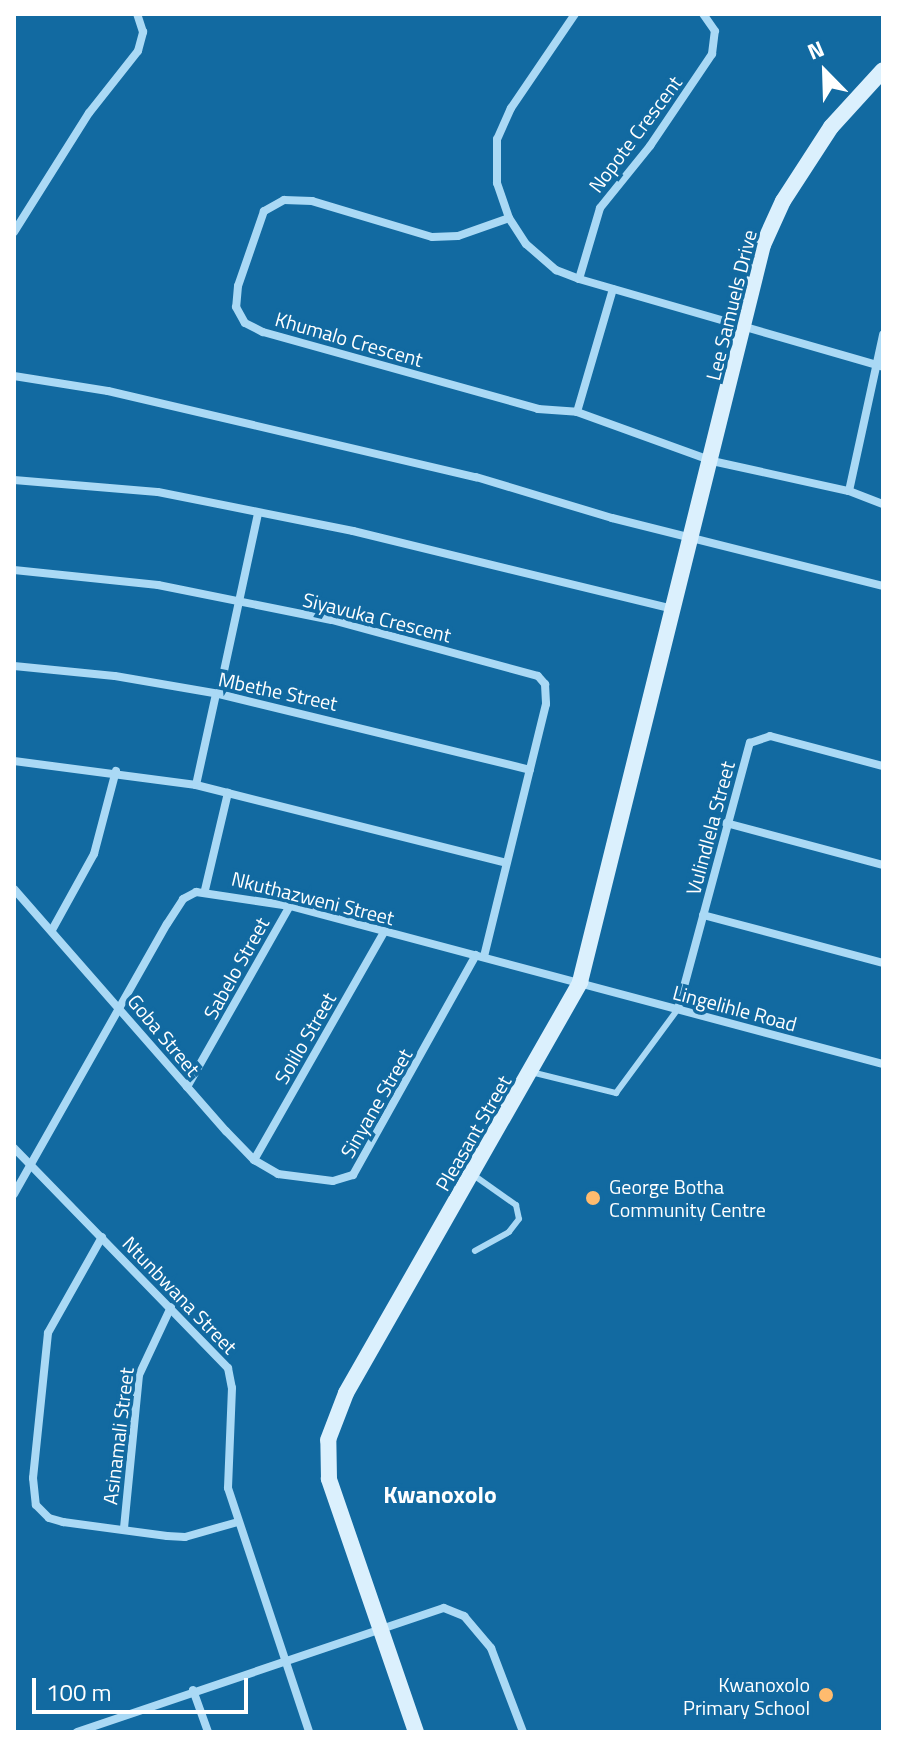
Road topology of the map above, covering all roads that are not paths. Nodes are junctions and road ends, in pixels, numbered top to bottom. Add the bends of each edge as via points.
1 (137, 14) edge
2 (575, 14) edge
3 (703, 14) edge
4 (883, 70) edge
5 (509, 218) junction
6 (14, 232) edge
7 (579, 279) junction
8 (613, 289) junction
9 (746, 327) junction
10 (883, 335) edge
11 (879, 366) edge
12 (14, 376) edge
13 (577, 412) junction
14 (712, 461) junction
15 (14, 480) edge
16 (849, 491) junction
17 (883, 504) edge
18 (258, 513) junction
19 (692, 534) junction
20 (14, 570) edge
21 (883, 586) edge
22 (238, 602) junction
23 (672, 609) junction
24 (14, 666) edge
25 (218, 694) junction
26 (14, 761) edge
27 (883, 766) edge
28 (530, 770) junction
29 (116, 771) junction
30 (196, 785) junction
31 (228, 793) junction
32 (726, 823) junction
33 (506, 863) junction
34 (883, 865) edge
35 (14, 889) edge
36 (205, 890) junction
37 (290, 906) junction
38 (703, 915) junction
39 (52, 930) junction
40 (384, 932) junction
41 (480, 956) junction
42 (883, 963) edge
43 (580, 982) junction
44 (121, 1008) junction
45 (678, 1009) junction
46 (883, 1064) edge
47 (531, 1072) junction
48 (187, 1087) junction
49 (14, 1148) edge
50 (254, 1160) junction
51 (31, 1165) junction
52 (472, 1174) junction
53 (14, 1194) edge
54 (102, 1237) junction
55 (475, 1251) dead end
56 (171, 1307) junction
57 (238, 1522) junction
58 (124, 1528) junction
59 (379, 1629) junction
60 (285, 1660) junction
61 (193, 1690) junction
62 (108, 1727) edge
63 (77, 1732) edge
64 (208, 1732) edge
65 (309, 1732) edge
66 (416, 1732) edge
67 (523, 1732) edge

1 - 6 street via 143,32 138,51 89,113
2 - 5 street via 511,108 497,139 497,183
3 - 7 street, Nopote Crescent via 715,31 712,54 600,208
4 - 9 street, Lee Samuels Drive via 831,127 773,221
5 - 7 street via 540,258
5 - 13 street, Khumalo Crescent via 458,236 432,237 312,201 284,200 264,211 236,307 245,323 263,332 538,409
7 - 8 street
8 - 9 street
8 - 13 street
9 - 11 street
9 - 14 street, Lee Samuels Drive
10 - 11 street
11 - 16 street
12 - 19 street via 108,391
13 - 14 street, Khumalo Crescent
14 - 16 street, Khumalo Crescent
14 - 19 street, Lee Samuels Drive
15 - 18 street via 145,490
16 - 17 street, Khumalo Crescent
18 - 22 street
18 - 23 street
19 - 21 street
19 - 23 street, Pleasant Street
20 - 22 street, Siyavuka Crescent via 158,585
22 - 25 street
22 - 28 street, Siyavuka Crescent via 531,672 545,684 547,697
23 - 43 street, Pleasant Street
24 - 25 street, Mbethe Street
25 - 28 street, Mbethe Street
25 - 30 street
26 - 29 street
27 - 32 street, Vulindlela Street via 781,738 756,739 747,751
28 - 33 street, Siyavuka Crescent
29 - 30 street
29 - 39 street via 94,854
30 - 31 street
31 - 33 street
31 - 36 street
32 - 34 street
32 - 38 street, Vulindlela Street
33 - 41 street, Siyavuka Crescent
35 - 39 street, Goba Street
36 - 37 street, Nkuthazweni Street
36 - 44 street, Nkuthazweni Street via 189,894 178,905
37 - 40 street, Nkuthazweni Street
37 - 48 street, Sabelo Street
38 - 42 street
38 - 45 street, Vulindlela Street
39 - 44 street, Goba Street
40 - 41 street, Nkuthazweni Street
40 - 50 street, Solilo Street
41 - 43 street, Nkuthazweni Street
41 - 50 street, Sinyane Street via 353,1175 333,1181 278,1174
43 - 45 street, Lingelihle Road
43 - 47 street, Pleasant Street
44 - 48 street, Goba Street
44 - 51 street, Nkuthazweni Street
45 - 46 street, Lingelihle Road
45 - 47 lane via 616,1093
47 - 52 street, Pleasant Street
48 - 50 street, Goba Street
49 - 51 street, Ntunbwana Street
51 - 53 street, Nkuthazweni Street
51 - 54 street, Ntunbwana Street
52 - 55 lane via 516,1205 519,1219 509,1232
52 - 59 street, Pleasant Street via 346,1393 328,1440 329,1479
54 - 56 street, Ntunbwana Street
54 - 58 street via 48,1333 33,1486 36,1505 49,1518
56 - 57 street, Ntunbwana Street via 231,1374 226,1476
56 - 58 street, Asinamali Street via 139,1375
57 - 58 street via 185,1537
57 - 60 street, Ntunbwana Street
59 - 60 street
59 - 66 street, Pleasant Street
59 - 67 street via 438,1609 464,1616 499,1663
60 - 61 street
60 - 65 street, Ntunbwana Street
61 - 62 street
61 - 64 street
62 - 63 street

